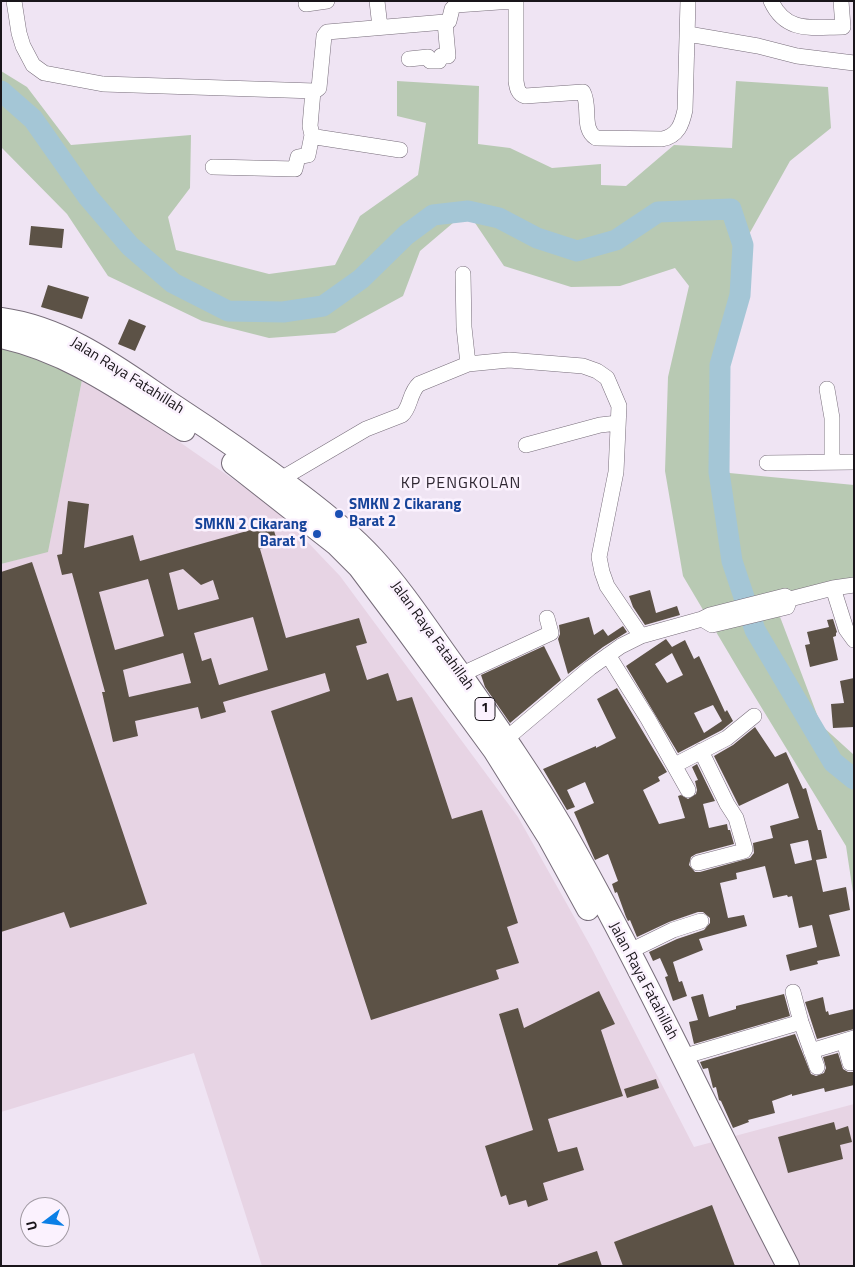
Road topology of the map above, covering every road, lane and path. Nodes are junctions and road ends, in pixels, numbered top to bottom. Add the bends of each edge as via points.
1 (14, 1) edge
2 (327, 1) edge
3 (377, 1) edge
4 (515, 1) edge
5 (688, 1) edge
6 (770, 1) edge
7 (842, 1) edge
8 (306, 4) dead end
9 (445, 22) junction
10 (380, 27) junction
11 (688, 34) junction
12 (409, 59) dead end
13 (854, 62) edge
14 (313, 91) junction
15 (312, 135) junction
16 (400, 150) dead end
17 (213, 167) dead end
18 (463, 274) dead end
19 (1, 319) edge
20 (1, 337) edge
21 (468, 364) junction
22 (826, 389) dead end
23 (618, 423) junction
24 (526, 445) dead end
25 (832, 462) junction
26 (854, 462) edge
27 (767, 463) dead end
28 (281, 479) junction
29 (854, 585) edge
30 (833, 588) junction
31 (547, 618) dead end
32 (641, 636) junction
33 (854, 640) edge
34 (608, 655) junction
35 (460, 675) junction
36 (754, 716) dead end
37 (506, 739) junction
38 (701, 751) junction
39 (675, 765) junction
40 (688, 790) dead end
41 (698, 863) dead end
42 (701, 921) dead end
43 (628, 952) junction
44 (793, 992) dead end
45 (801, 1022) junction
46 (849, 1040) edge
47 (811, 1051) junction
48 (682, 1057) junction
49 (854, 1062) edge
50 (817, 1067) dead end
51 (730, 1167) junction
52 (773, 1266) edge
53 (788, 1266) edge

1 - 14 street via 25,53 32,65 44,73 103,84
2 - 8 street
3 - 10 street
4 - 9 street via 456,5 449,21
4 - 11 street via 518,92 525,96 583,92 588,129 596,138 662,139 675,134 685,110
5 - 11 street
6 - 7 street via 790,24 843,27
9 - 10 street
9 - 12 street via 448,56 441,56 439,61 430,61 428,57
10 - 14 street via 325,34 319,88
11 - 13 street via 797,56
14 - 15 street
15 - 16 street
15 - 17 street via 308,155 298,157 295,169
18 - 21 street
19 - 28 highway, Jalan Raya Fatahillah / 1 via 34,326 94,352
20 - 51 highway, Jalan Raya Fatahillah / 1 via 64,357 218,451 336,544 359,567 494,750 549,838
21 - 23 street via 509,360 583,366 596,371 607,378 613,390 619,406
21 - 28 street via 419,384 402,415 366,429
22 - 25 street via 832,418
23 - 24 street
23 - 32 street via 616,472 599,557 607,586
25 - 26 street
25 - 27 street
28 - 35 highway, Jalan Raya Fatahillah / 1 via 349,534 374,559
29 - 30 street
30 - 32 street
30 - 33 street via 846,629
31 - 35 street via 551,633
32 - 34 street
34 - 37 street
34 - 39 street
35 - 37 highway, Jalan Raya Fatahillah / 1
36 - 38 street via 726,738
37 - 43 highway, Jalan Raya Fatahillah / 1 via 562,828
38 - 39 street
38 - 41 street via 736,818 745,849
39 - 40 street
42 - 43 street via 673,930
43 - 48 highway, Jalan Raya Fatahillah / 1
44 - 45 street
45 - 47 street
45 - 48 street
46 - 47 street
46 - 49 street via 850,1063
47 - 50 street
48 - 51 highway, Jalan Raya Fatahillah / 1
51 - 52 highway, Jalan Raya Fatahillah / 1
51 - 53 highway, Jalan Raya Fatahillah / 1

